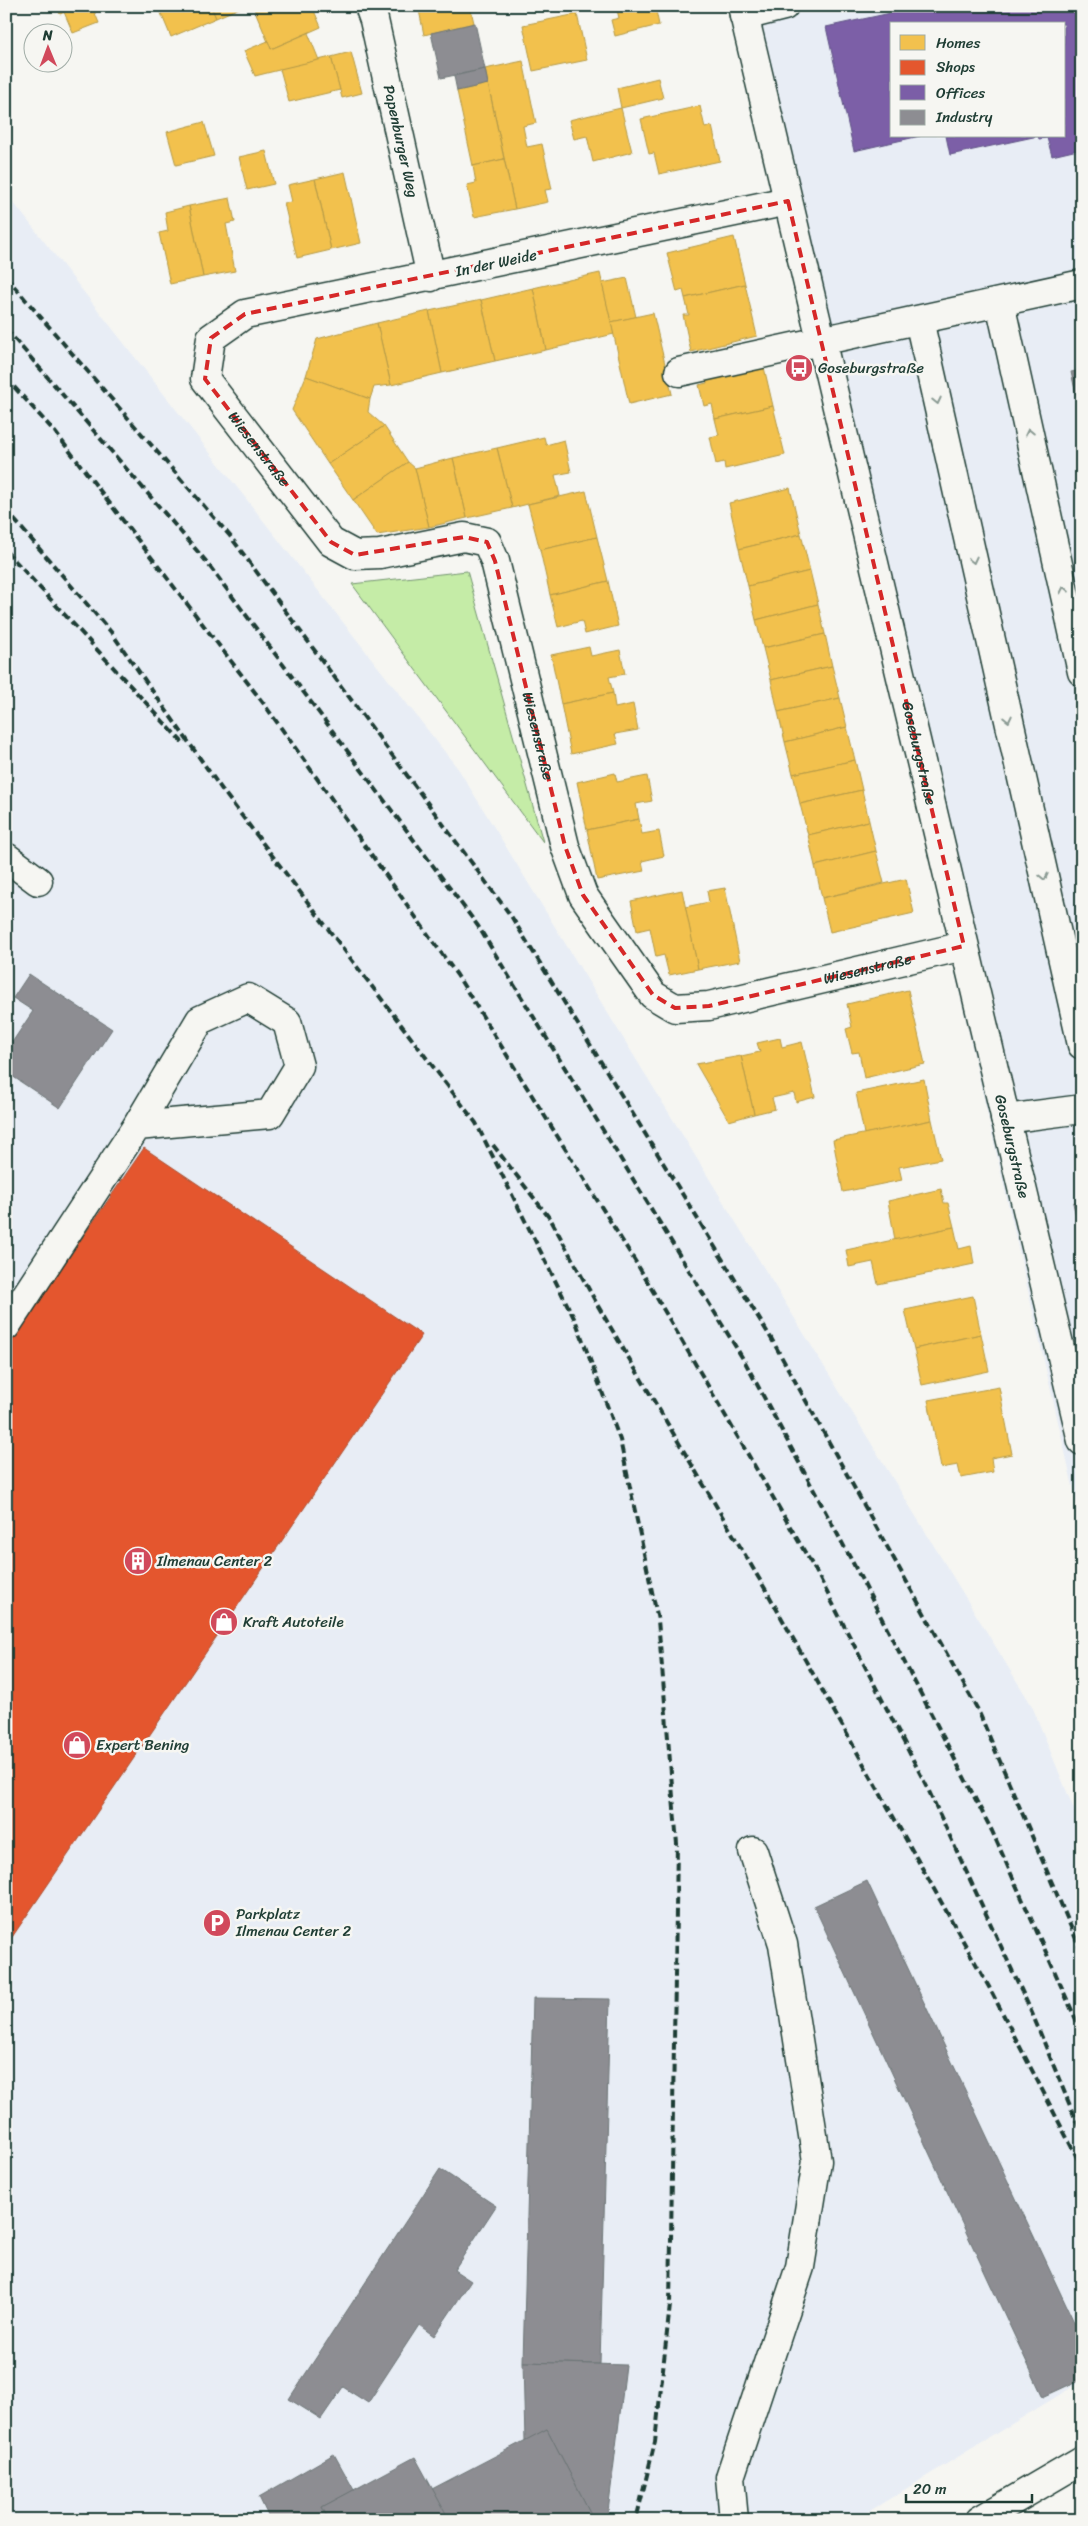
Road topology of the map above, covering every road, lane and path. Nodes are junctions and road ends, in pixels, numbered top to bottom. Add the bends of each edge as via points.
1 (369, 6) edge
2 (784, 6) edge
3 (743, 11) edge
4 (788, 201) junction
5 (430, 277) junction
6 (1082, 284) edge
7 (1000, 303) junction
8 (919, 320) junction
9 (211, 338) joint
10 (821, 340) junction
11 (679, 372) dead end
12 (1082, 672) edge
13 (6, 857) edge
14 (38, 880) dead end
15 (964, 946) junction
16 (1082, 1045) edge
17 (1082, 1109) edge
18 (1005, 1119) junction
19 (137, 1126) junction
20 (6, 1326) edge
21 (1082, 1441) edge
22 (753, 1851) dead end
23 (1082, 2460) edge
24 (734, 2520) edge
25 (980, 2520) edge

1 - 5 street, Papenburger Weg
2 - 3 street
3 - 4 street, Goseburgstraße
4 - 5 street, In der Weide
4 - 10 street, Goseburgstraße
5 - 9 street, In der Weide via 245,314
6 - 7 street
7 - 8 street
12 -> 7 street
8 - 10 street
8 -> 16 street
9 - 15 street, Wiesenstraße via 205,379 331,542 356,555 380,554 464,536 487,542 495,561 565,846 584,895 652,995 675,1008 709,1006
10 - 11 street
10 - 15 street, Goseburgstraße
13 - 14 street
15 - 18 street, Goseburgstraße
17 - 18 street
18 - 21 street, Goseburgstraße
19 - 19 street via 270,1114 299,1066 288,1022 248,998 200,1020
19 - 20 street
22 - 24 street via 783,1944 817,2161 800,2267 730,2477
23 - 25 street

